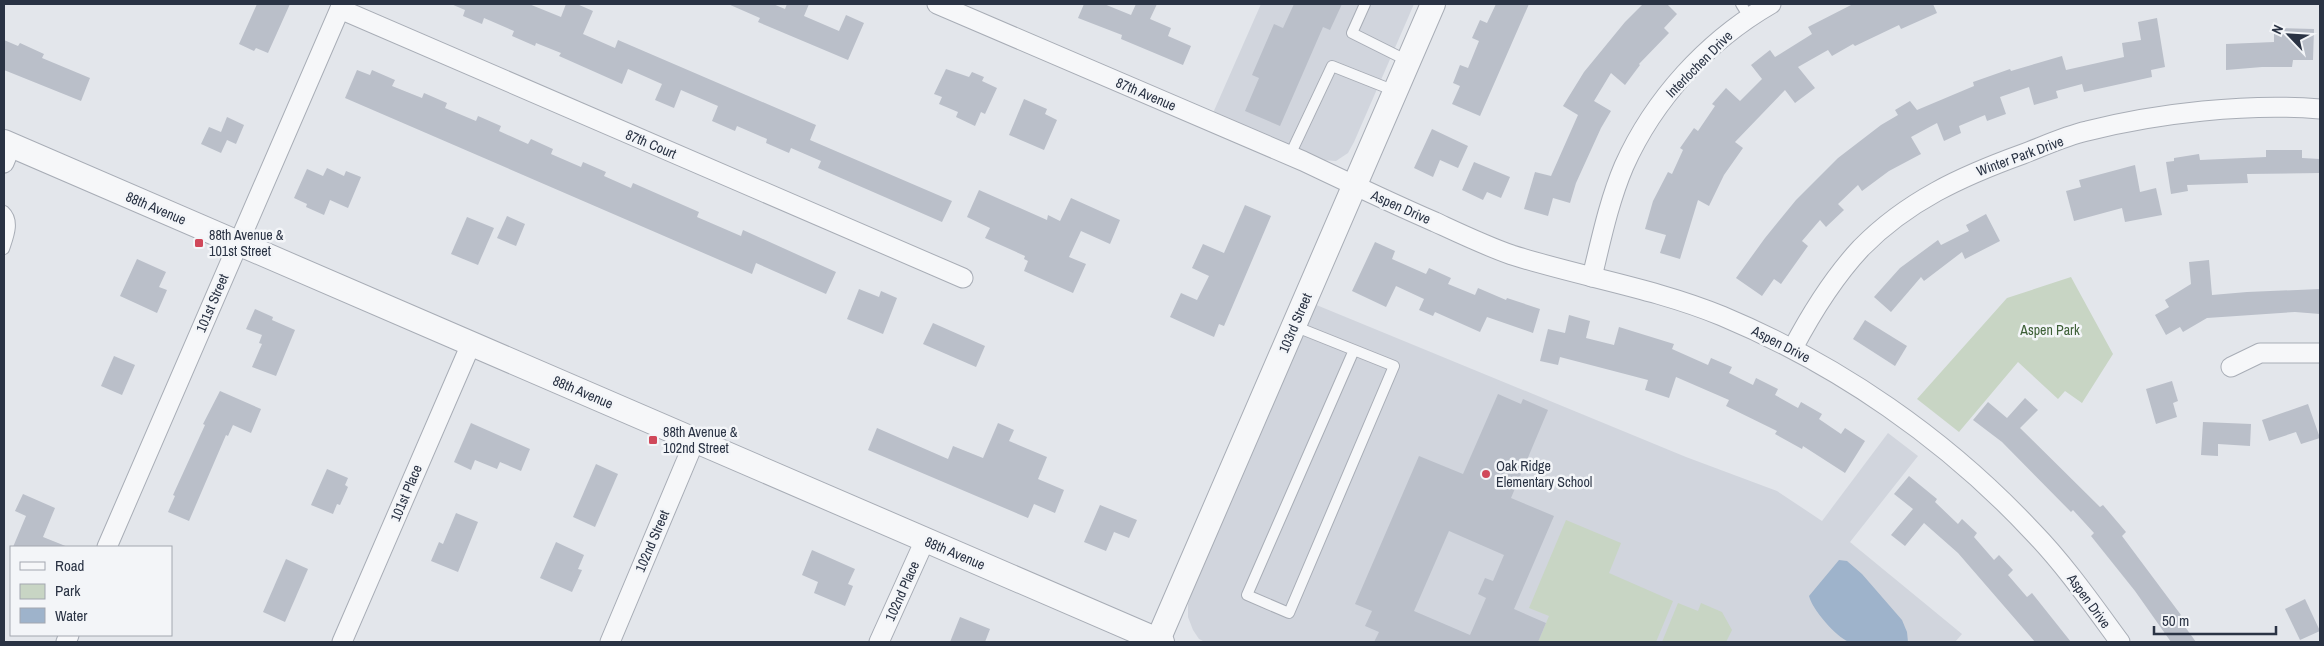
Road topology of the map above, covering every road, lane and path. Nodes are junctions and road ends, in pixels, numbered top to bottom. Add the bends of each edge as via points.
1 (937, 4) edge
2 (1366, 4) edge
3 (1433, 4) edge
4 (1767, 5) edge
5 (341, 7) edge
6 (1745, 10) edge
7 (1408, 61) junction
8 (1395, 91) junction
9 (2320, 109) edge
10 (6, 150) edge
11 (1290, 155) junction
12 (1354, 186) junction
13 (4, 211) edge
14 (237, 243) junction
15 (4, 249) edge
16 (1592, 276) junction
17 (963, 278) dead end
18 (1294, 326) junction
19 (471, 344) junction
20 (1793, 348) junction
21 (1354, 350) junction
22 (2320, 353) edge
23 (2231, 367) dead end
24 (695, 440) junction
25 (925, 540) junction
26 (106, 546) edge
27 (342, 642) edge
28 (610, 642) edge
29 (879, 642) edge
30 (1159, 642) edge
31 (2120, 642) edge

1 - 11 street, 87th Avenue
2 - 7 lane via 1352,33
3 - 7 street, 103rd Street
4 - 6 street, Interlochen Drive
5 - 14 street, 101st Street
5 - 17 street, 87th Court
6 - 16 street, Interlochen Drive via 1686,72 1650,118 1620,176
7 - 8 street, 103rd Street
8 - 11 lane via 1332,66
8 - 12 street, 103rd Street
9 - 20 street, Winter Park Drive via 2244,109 2135,121 2086,131 1981,169 1915,204 1862,248 1823,296
10 - 14 street, 88th Avenue
11 - 12 street, 87th Avenue
12 - 16 street, Aspen Drive via 1509,254
12 - 18 street, 103rd Street
13 - 15 lane via 8,215 10,230
14 - 19 street, 88th Avenue
14 - 26 street, 101st Street
16 - 20 street, Aspen Drive via 1692,304
18 - 21 lane
18 - 30 street, 103rd Street
19 - 24 street, 88th Avenue
19 - 27 street, 101st Place
20 - 31 street, Aspen Drive via 1893,411 1959,462 2032,530
21 - 21 lane via 1248,595 1289,613 1394,366
22 - 23 street via 2260,354
24 - 25 street, 88th Avenue
24 - 28 street, 102nd Street
25 - 29 street, 102nd Place
25 - 30 street, 88th Avenue

